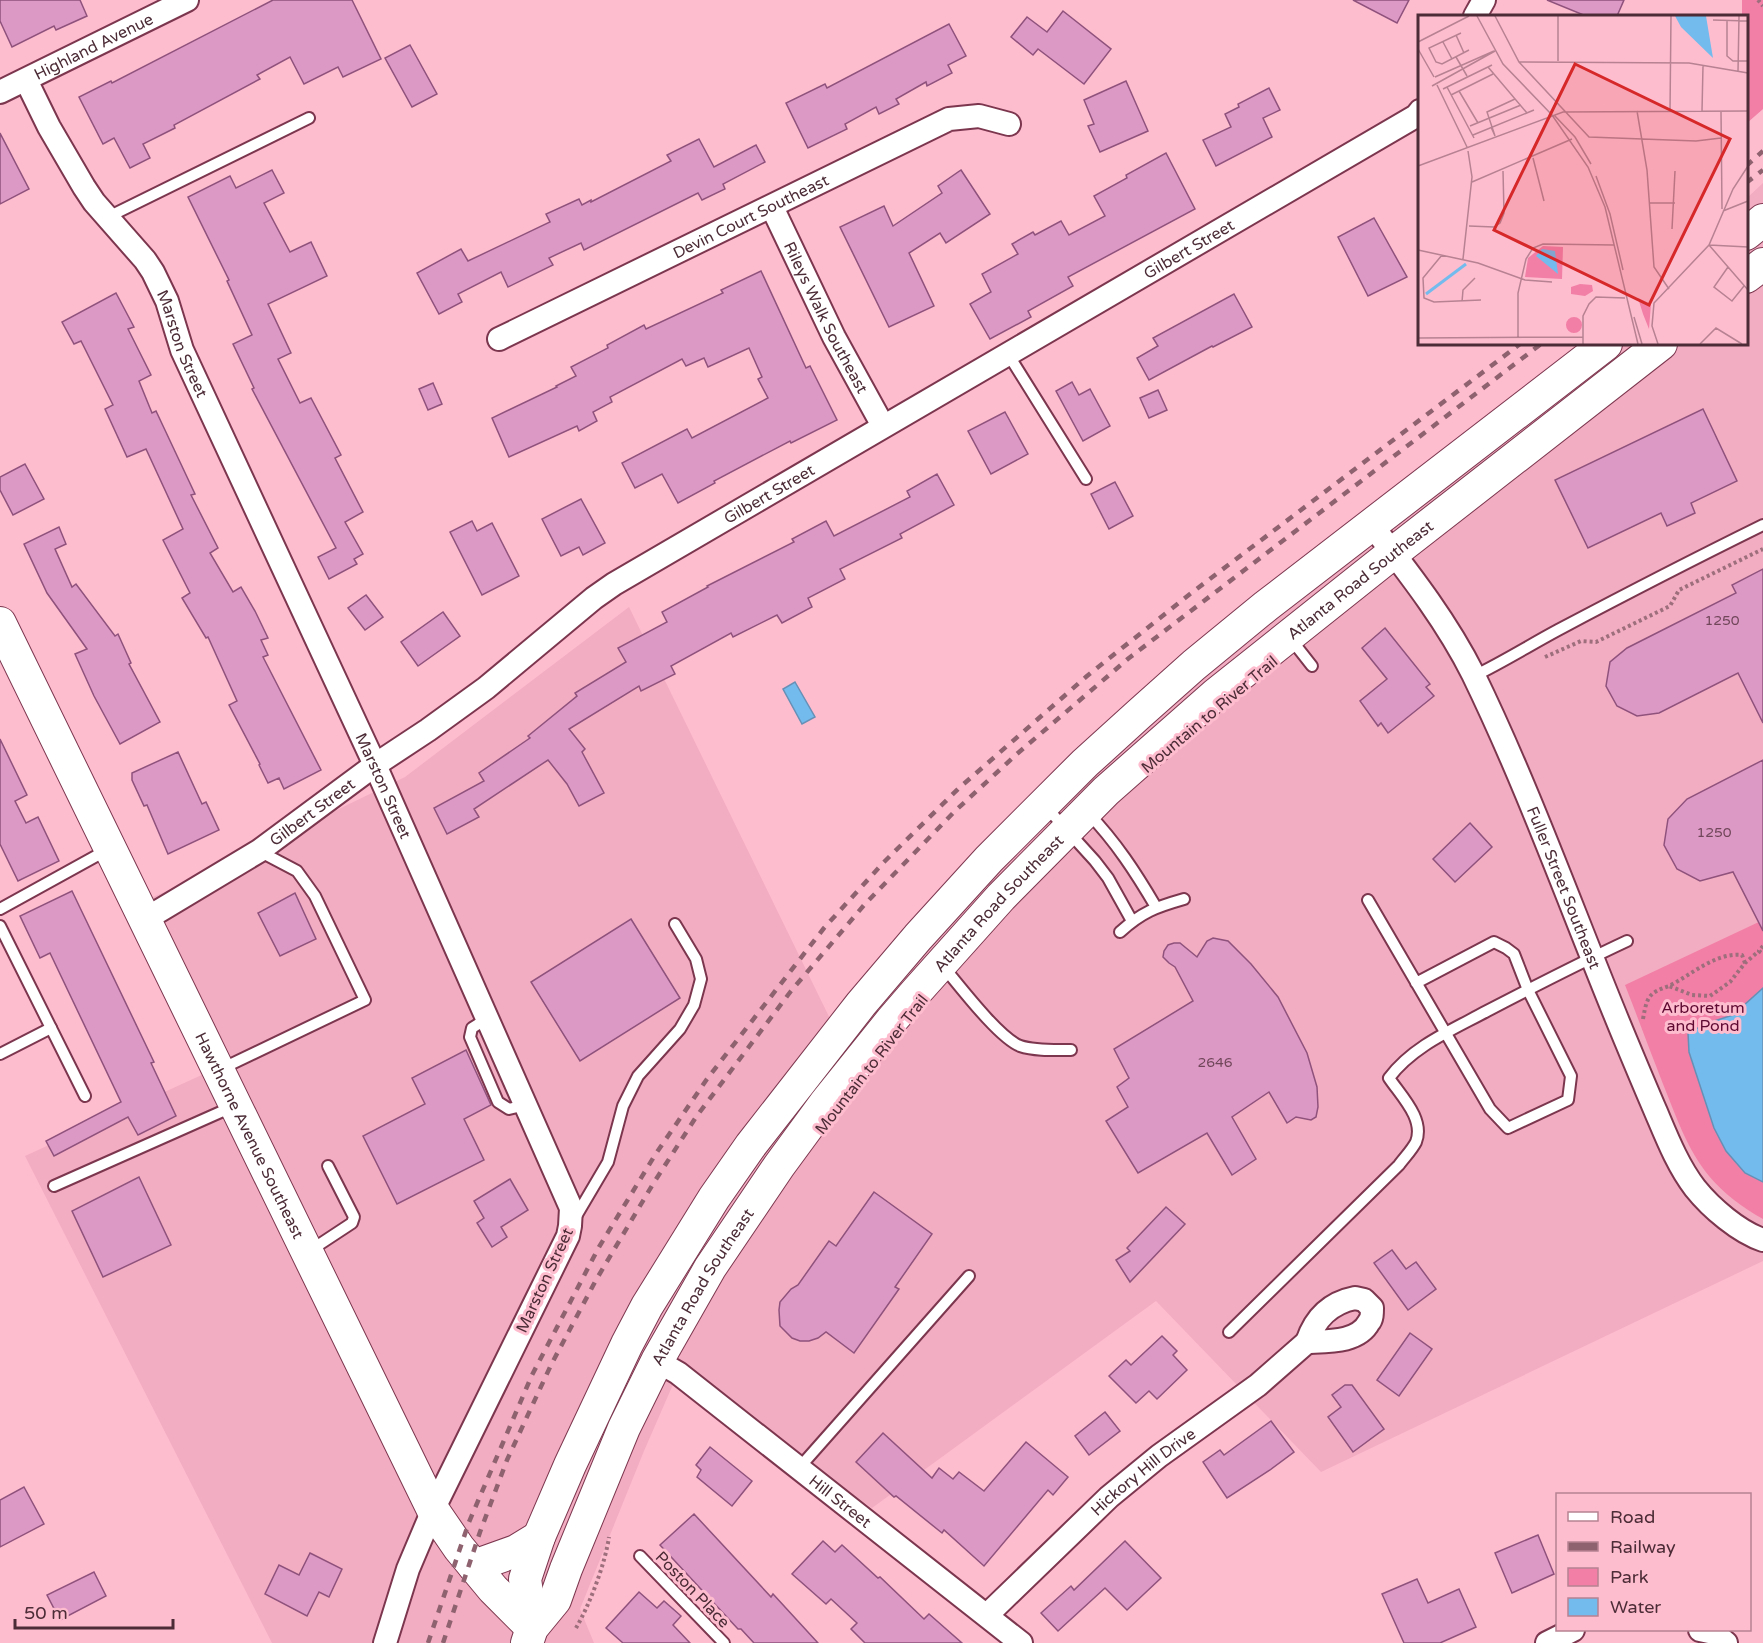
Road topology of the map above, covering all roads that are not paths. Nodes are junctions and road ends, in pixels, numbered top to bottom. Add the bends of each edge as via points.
1 (187, 0) edge
2 (1484, 0) edge
3 (1476, 15) edge
4 (26, 80) junction
5 (0, 93) edge
6 (1418, 113) edge
7 (309, 118) dead end
8 (1009, 124) dead end
9 (772, 207) junction
10 (108, 217) junction
11 (1763, 220) edge
12 (1748, 232) edge
13 (1763, 264) edge
14 (1748, 275) edge
15 (499, 339) dead end
16 (1605, 345) edge
17 (1660, 345) edge
18 (1008, 354) junction
19 (883, 426) junction
20 (1086, 479) dead end
21 (1371, 524) junction
22 (1763, 525) edge
23 (1393, 553) junction
24 (2, 630) edge
25 (1288, 635) junction
26 (1312, 666) dead end
27 (1474, 676) junction
28 (375, 765) junction
29 (1043, 804) junction
30 (1077, 821) junction
31 (110, 849) junction
32 (259, 851) junction
33 (1184, 899) dead end
34 (1368, 900) dead end
35 (1156, 907) junction
36 (0, 909) edge
37 (144, 920) junction
38 (1132, 921) junction
39 (675, 924) dead end
40 (0, 926) edge
41 (1120, 932) dead end
42 (1628, 941) dead end
43 (1591, 958) junction
44 (941, 964) junction
45 (1416, 983) junction
46 (1528, 990) junction
47 (51, 1028) junction
48 (1446, 1033) junction
49 (1071, 1050) dead end
50 (0, 1054) edge
51 (218, 1070) junction
52 (85, 1096) dead end
53 (235, 1105) junction
54 (765, 1155) junction
55 (328, 1166) dead end
56 (54, 1186) dead end
57 (570, 1226) junction
58 (1763, 1240) edge
59 (308, 1252) junction
60 (969, 1276) dead end
61 (1230, 1332) dead end
62 (1308, 1342) dead end
63 (642, 1352) junction
64 (799, 1468) junction
65 (433, 1510) junction
66 (539, 1537) junction
67 (640, 1557) dead end
68 (474, 1566) junction
69 (987, 1615) junction
70 (1569, 1631) edge
71 (1707, 1631) edge
72 (535, 1638) edge
73 (386, 1643) edge
74 (724, 1643) edge
75 (1021, 1643) edge
76 (1547, 1643) edge
77 (1726, 1643) edge

1 - 4 street, Highland Avenue
2 - 3 street
4 - 5 street, Highland Avenue
4 - 10 street, Marston Street via 78,177
6 - 18 street, Gilbert Street
7 - 10 lane
8 - 9 street, Devin Court Southeast via 979,116 949,119
9 - 15 street, Devin Court Southeast
9 - 19 street, Rileys Walk Southeast via 834,337
10 - 28 street, Marston Street via 145,260 161,286 182,350
11 - 12 main road
13 - 14 main road
16 - 21 main road, Atlanta Road Southeast
17 - 23 main road, Atlanta Road Southeast
18 - 19 street, Gilbert Street
18 - 20 lane
19 - 28 street, Gilbert Street via 614,584 486,688
21 - 23 street, Fuller Street Southeast
21 - 29 main road, Atlanta Road Southeast via 1194,665
22 - 27 lane
23 - 25 main road, Atlanta Road Southeast
23 - 27 street, Fuller Street Southeast via 1439,616
24 - 31 main road, Hawthorne Avenue Southeast
25 - 26 lane
25 - 30 main road, Atlanta Road Southeast via 1106,791
27 - 43 street, Fuller Street Southeast via 1536,817
28 - 32 street, Gilbert Street
28 - 57 street, Marston Street via 568,1200
29 - 30 lane
29 - 54 main road, Atlanta Road Southeast via 918,937 813,1064
30 - 35 lane via 1106,832
30 - 38 lane
30 - 44 main road, Atlanta Road Southeast
31 - 36 lane
31 - 37 main road, Hawthorne Avenue Southeast
32 - 37 street, Gilbert Street
32 - 51 lane via 297,871 315,896 365,1000
33 - 35 lane
34 - 45 lane
35 - 38 lane
37 - 51 main road, Hawthorne Avenue Southeast
38 - 41 lane
39 - 57 lane via 699,969 701,979 694,1005 680,1029 638,1076 623,1106 608,1162
40 - 47 lane
42 - 43 lane
43 - 46 lane
43 - 58 street, Fuller Street Southeast via 1679,1163 1696,1189 1725,1218
44 - 49 lane via 1012,1042 1023,1047
44 - 54 main road, Atlanta Road Southeast via 826,1102
45 - 46 lane via 1494,942 1514,954
45 - 48 lane
46 - 48 lane
46 - 48 lane via 1570,1076 1568,1100 1508,1128 1490,1109
47 - 50 lane
47 - 52 lane
48 - 61 lane via 1416,1050 1389,1078 1414,1115 1419,1131 1415,1144 1399,1166
51 - 53 main road, Hawthorne Avenue Southeast
53 - 56 lane
53 - 59 main road, Hawthorne Avenue Southeast
54 - 63 main road, Atlanta Road Southeast via 710,1268
55 - 59 lane via 354,1217 352,1223
57 - 65 street, Marston Street
59 - 65 main road, Hawthorne Avenue Southeast
60 - 64 lane
62 - 69 street, Hickory Hill Drive via 1258,1385 1109,1497
63 - 64 street, Hill Street via 678,1373
63 - 66 main road, Atlanta Road Southeast via 570,1465
63 - 72 main road, Atlanta Road Southeast via 624,1428 555,1600
64 - 69 street, Hill Street
65 - 68 main road, Hawthorne Avenue Southeast
65 - 73 street, Marston Street via 408,1569
66 - 68 main road via 516,1551
66 - 72 main road, Atlanta Road Southeast via 525,1579
67 - 74 lane, Poston Place
68 - 72 main road, Hawthorne Avenue Southeast
69 - 75 street, Hill Street
70 - 76 street
71 - 77 street

